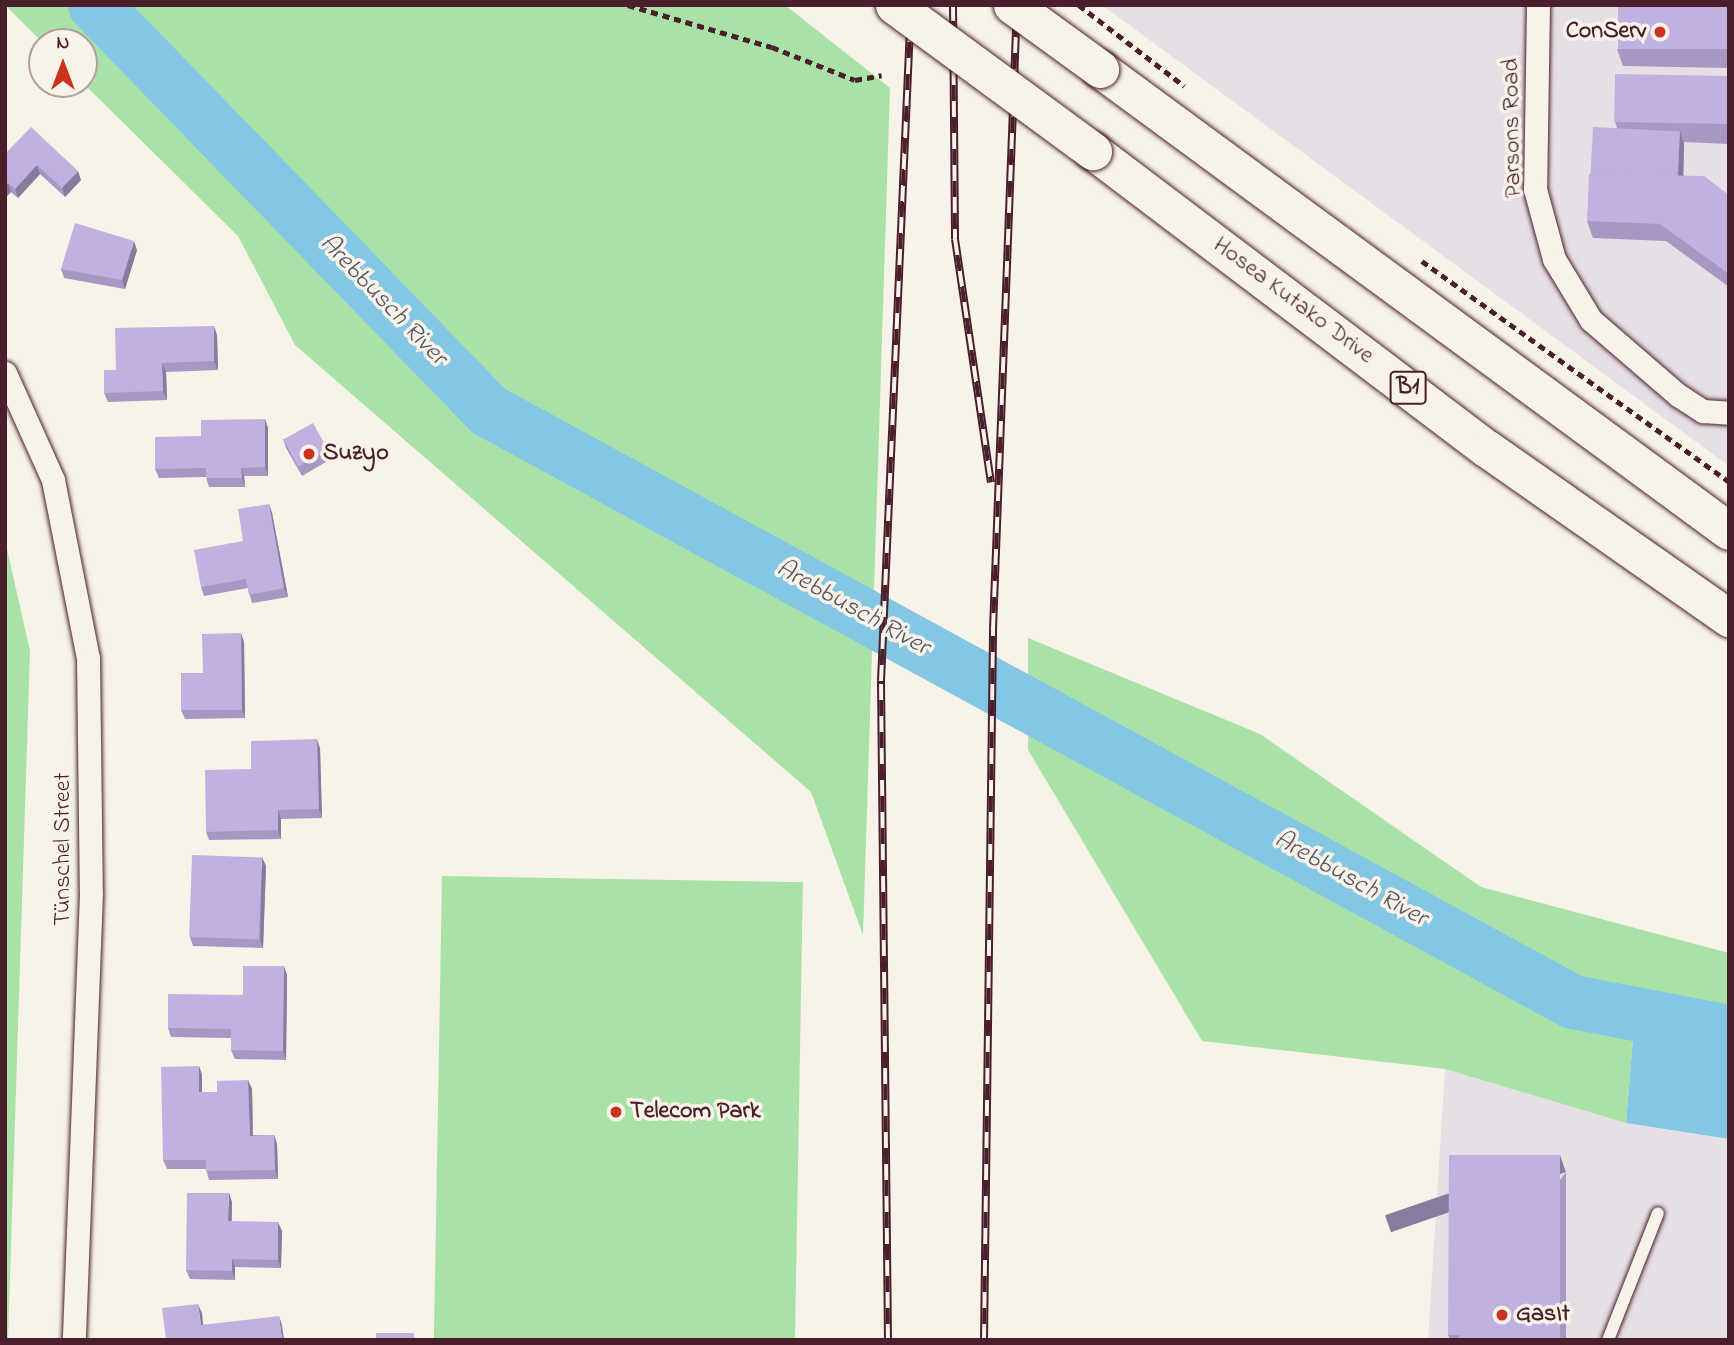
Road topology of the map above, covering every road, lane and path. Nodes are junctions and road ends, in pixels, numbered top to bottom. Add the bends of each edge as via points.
1 (628, 5) edge
2 (894, 5) edge
3 (1012, 5) edge
4 (1079, 5) edge
5 (1538, 5) edge
6 (882, 75) dead end
7 (1187, 88) dead end
8 (1414, 254) dead end
9 (5, 373) edge
10 (1729, 413) edge
11 (1729, 482) edge
12 (1729, 531) edge
13 (1729, 618) edge
14 (1658, 1213) dead end
15 (74, 1340) edge
16 (1608, 1340) edge

1 - 6 path via 772,47 855,80
2 - 13 main road, Hosea Kutako Drive / B1, bridge via 1486,448
3 - 12 main road, bridge
4 - 7 path
5 - 10 street, Parsons Road via 1535,189 1554,259 1591,320 1678,395 1703,411
8 - 11 path
9 - 15 street, Tünschel Street via 53,480 88,659 91,893
14 - 16 lane

